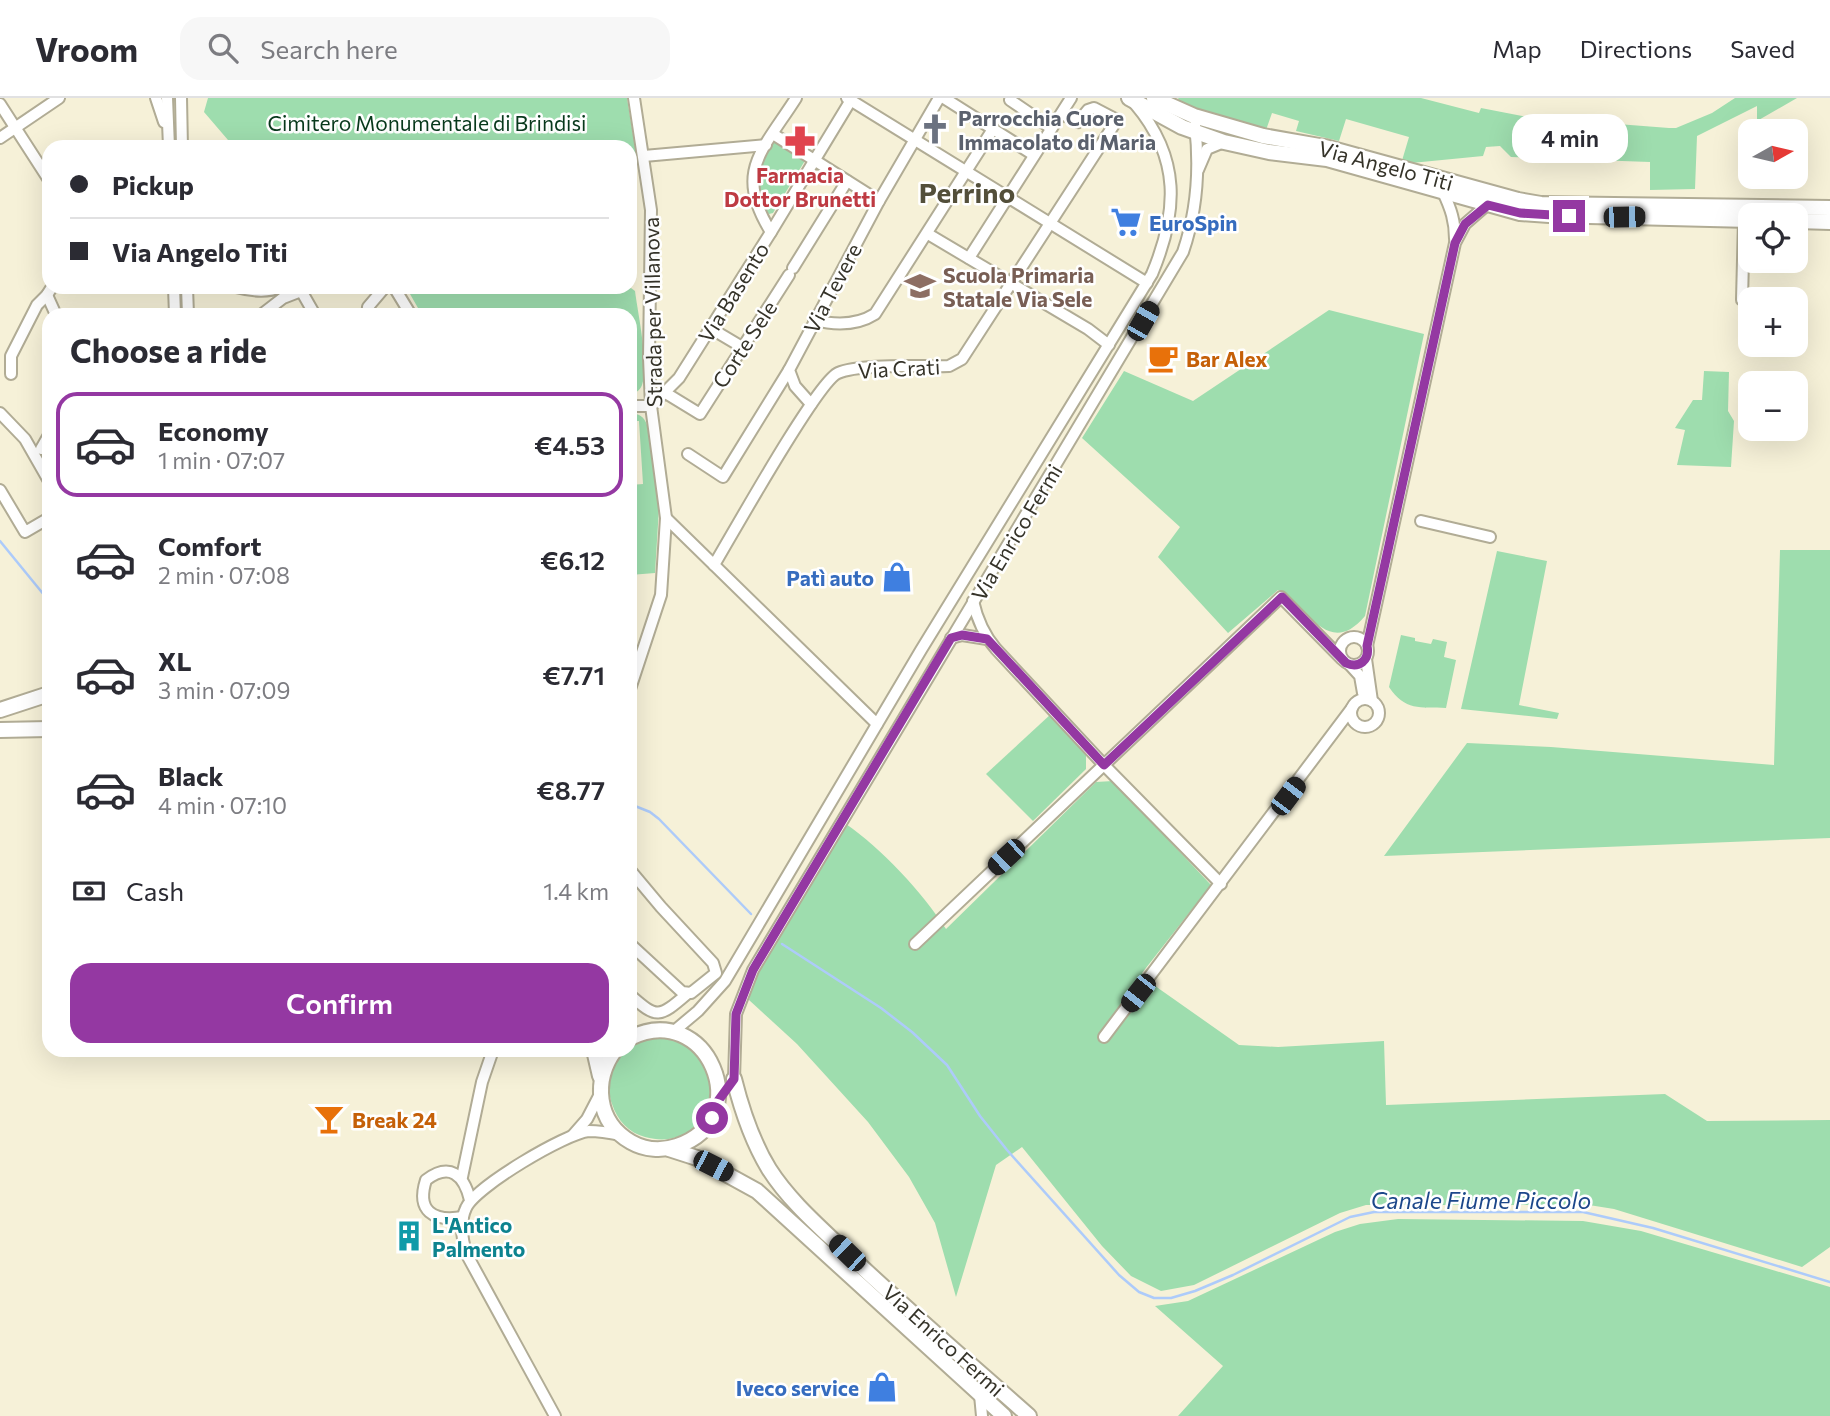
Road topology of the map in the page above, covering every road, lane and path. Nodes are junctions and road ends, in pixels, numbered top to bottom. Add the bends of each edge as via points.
1 (59, 98) edge
2 (181, 98) edge
3 (634, 98) edge
4 (796, 98) edge
5 (942, 98) edge
6 (1071, 98) edge
7 (1154, 98) edge
8 (160, 99) edge
9 (849, 99) edge
10 (1130, 99) edge
11 (1010, 100) dead end
12 (0, 104) edge
13 (1062, 114) junction
14 (1194, 116) junction
15 (16, 128) junction
16 (1051, 128) junction
17 (993, 129) junction
18 (1196, 132) junction
19 (773, 134) junction
20 (0, 138) edge
21 (169, 140) edge
22 (183, 140) edge
23 (915, 141) junction
24 (1224, 142) junction
25 (766, 145) junction
26 (1034, 155) junction
27 (645, 156) junction
28 (813, 160) junction
29 (42, 169) edge
30 (968, 172) junction
31 (1197, 172) junction
32 (847, 181) junction
33 (1443, 192) junction
34 (1008, 195) junction
35 (879, 201) junction
36 (1488, 205) junction
37 (1830, 208) edge
38 (1808, 210) edge
39 (1738, 215) edge
40 (1738, 215) edge
41 (1808, 221) edge
42 (1830, 222) edge
43 (1049, 223) junction
44 (771, 232) junction
45 (928, 233) junction
46 (1455, 243) junction
47 (969, 258) junction
48 (1010, 282) junction
49 (1147, 283) junction
50 (46, 294) edge
51 (291, 294) edge
52 (379, 294) edge
53 (270, 308) edge
54 (368, 308) edge
55 (814, 320) junction
56 (710, 328) junction
57 (1109, 345) junction
58 (742, 347) junction
59 (789, 370) junction
60 (10, 374) dead end
61 (664, 392) junction
62 (811, 404) junction
63 (637, 406) edge
64 (651, 406) junction
65 (0, 413) edge
66 (688, 454) dead end
67 (42, 469) edge
68 (0, 489) edge
69 (666, 518) junction
70 (1421, 521) dead end
71 (42, 522) edge
72 (1490, 537) dead end
73 (714, 565) junction
74 (973, 601) junction
75 (1373, 617) junction
76 (1317, 634) junction
77 (951, 638) junction
78 (1349, 638) junction
79 (987, 639) junction
80 (1367, 646) junction
81 (1366, 659) junction
82 (1346, 662) junction
83 (637, 668) edge
84 (42, 696) edge
85 (1368, 700) junction
86 (1352, 708) junction
87 (0, 710) edge
88 (877, 724) junction
89 (1357, 724) junction
90 (42, 729) edge
91 (1338, 729) junction
92 (0, 730) edge
93 (1104, 765) junction
94 (637, 878) edge
95 (1221, 884) junction
96 (915, 944) dead end
97 (637, 950) edge
98 (687, 994) junction
99 (637, 1001) edge
100 (673, 1032) junction
101 (637, 1036) edge
102 (1104, 1037) dead end
103 (491, 1057) edge
104 (596, 1057) edge
105 (610, 1057) edge
106 (713, 1065) junction
107 (601, 1078) junction
108 (734, 1079) junction
109 (600, 1094) junction
110 (718, 1101) junction
111 (621, 1135) junction
112 (571, 1137) junction
113 (669, 1149) junction
114 (462, 1177) junction
115 (470, 1200) junction
116 (463, 1217) junction
117 (980, 1395) junction
118 (555, 1416) edge
119 (982, 1416) edge
120 (1004, 1416) edge
121 (1028, 1416) edge

1 - 15 street
2 - 22 street
3 - 27 street, Strada per Villanova
4 - 19 street
5 - 17 street
5 - 23 street, Via Tevere
6 - 13 street
7 - 14 main road, Via Angelo Titi
8 - 21 street
9 - 23 street
9 - 28 street, Via Basento
10 - 18 main road, Via Angelo Titi
10 - 49 street, Via Enrico Fermi via 1151,123 1161,144 1170,185 1166,242
11 - 16 street
12 - 15 street
13 - 16 street
13 - 43 street, Via Crati via 1078,122 1094,108 1117,120
14 - 18 street, Via Enrico Fermi
14 - 39 main road, Via Angelo Titi via 1529,202
15 - 20 street
15 - 29 street
16 - 26 street
17 - 26 street
17 - 30 street
18 - 24 main road, Via Angelo Titi
18 - 31 street, Via Enrico Fermi
19 - 25 street
19 - 28 street
23 - 30 street
23 - 35 street, Via Tevere
24 - 31 street via 1207,149
24 - 33 main road, Via Angelo Titi via 1328,159
25 - 27 street
25 - 44 street via 753,180 760,214
26 - 34 street
27 - 64 street, Strada per Villanova via 652,234
28 - 32 street
28 - 44 street, Via Basento
30 - 34 street
30 - 45 street
31 - 74 street, Via Enrico Fermi via 1192,225 1183,252
32 - 35 street
32 - 58 street, Corte Sele
33 - 36 main road, Via Angelo Titi
33 - 46 street via 1455,223
34 - 43 street
34 - 47 street
35 - 55 street, Via Tevere
36 - 40 main road, Via Angelo Titi via 1549,215
36 - 46 street via 1465,224
37 - 38 main road, Via Angelo Titi
41 - 42 main road
43 - 48 street, Via Crati
43 - 49 street
44 - 56 street, Via Basento
45 - 47 street
45 - 55 street via 874,314 834,325
46 - 75 street
47 - 48 street
48 - 57 street
48 - 62 street, Via Crati via 957,363 856,368 835,374
49 - 57 street, Via Enrico Fermi
50 - 60 street via 10,356
51 - 53 street
52 - 54 street
55 - 59 street, Via Tevere
56 - 58 street
56 - 61 street, Via Basento via 679,378
57 - 88 street, Via Enrico Fermi
58 - 61 street, Corte Sele via 699,414
59 - 62 street via 795,386
59 - 66 street, Via Tevere via 723,477
61 - 64 street, Via Basento
62 - 73 street, Via Crati
63 - 64 street
64 - 69 street, Strada per Villanova
65 - 67 street via 25,439
68 - 71 street via 25,532
69 - 73 street
69 - 83 street, Strada per Villanova via 661,594
70 - 72 street
73 - 88 street
74 - 77 street, Via Enrico Fermi
74 - 79 street
75 - 78 street
75 - 80 street
76 - 78 street
76 - 82 street
76 - 93 street via 1282,597
77 - 79 street
77 - 108 street, Via Enrico Fermi via 753,970 736,1014
78 - 80 street via 1361,639
78 - 82 street via 1340,650
79 - 93 street
80 - 81 street
81 - 82 street via 1359,665
81 - 85 street
82 - 85 street via 1360,676
84 - 87 main road
85 - 86 street
85 - 89 street via 1378,708 1377,721 1366,727
86 - 89 street
86 - 91 street
88 - 100 street, Via Enrico Fermi via 724,981
89 - 91 street
90 - 92 main road
91 - 95 street
93 - 95 street
93 - 96 street
94 - 98 street via 716,968 714,977
95 - 102 street
97 - 98 street
98 - 99 street via 657,1014
100 - 101 main road
100 - 106 main road via 704,1050
103 - 114 street
104 - 107 main road
105 - 107 main road
106 - 108 main road
106 - 110 main road
107 - 109 main road
108 - 110 main road
108 - 121 main road, Via Enrico Fermi via 756,1146 798,1206
109 - 111 main road via 606,1117
109 - 112 street
110 - 113 main road via 701,1133
111 - 112 street via 587,1131
111 - 113 main road, Via Enrico Fermi via 650,1149
112 - 115 street via 506,1172
113 - 117 main road, Via Enrico Fermi via 697,1158 757,1191
114 - 115 street
114 - 116 street via 436,1173 426,1180 422,1200 426,1210 438,1218
115 - 116 street
116 - 118 street via 461,1232 467,1255
117 - 119 street
117 - 120 main road, Via Enrico Fermi

